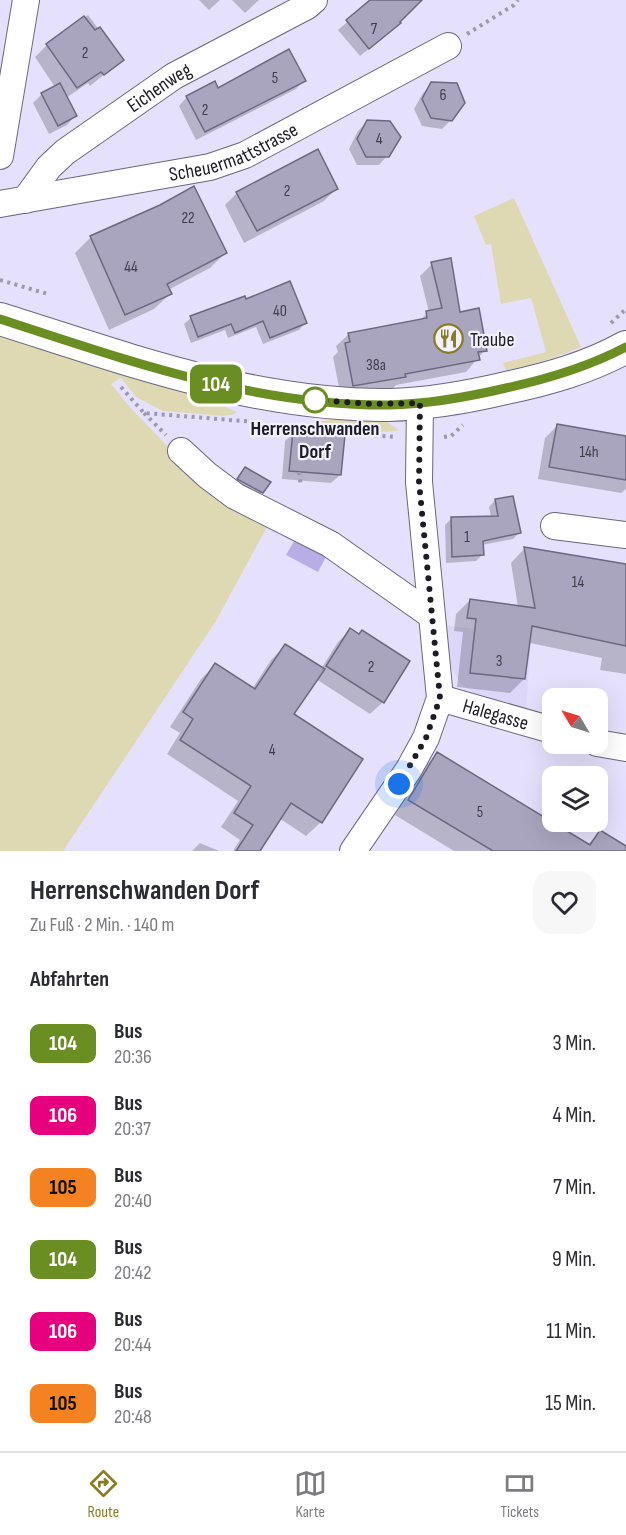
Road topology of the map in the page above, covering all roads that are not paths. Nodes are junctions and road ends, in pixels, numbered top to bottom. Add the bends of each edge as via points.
1 (26, 0) edge
2 (314, 0) edge
3 (448, 46) road end
4 (0, 156) edge
5 (25, 200) junction
6 (0, 204) edge
7 (0, 319) edge
8 (626, 347) edge
9 (420, 403) junction
10 (181, 451) road end
11 (554, 526) dead end
12 (626, 535) edge
13 (431, 615) junction
14 (440, 698) junction
15 (542, 727) edge
16 (608, 745) edge
17 (626, 748) edge
18 (353, 851) edge

1 - 4 street
2 - 5 street, Eichenweg via 174,76 65,152
3 - 5 street, Scheuermattstrasse via 245,156
5 - 6 street, Scheuermattstrasse
7 - 9 main road via 188,378 265,394 336,403
8 - 9 main road via 563,374
9 - 13 street via 419,482
10 - 13 street via 235,496 330,544
11 - 12 street
13 - 14 street
14 - 15 street, Halegasse
14 - 18 street via 426,738 409,769
16 - 17 street

